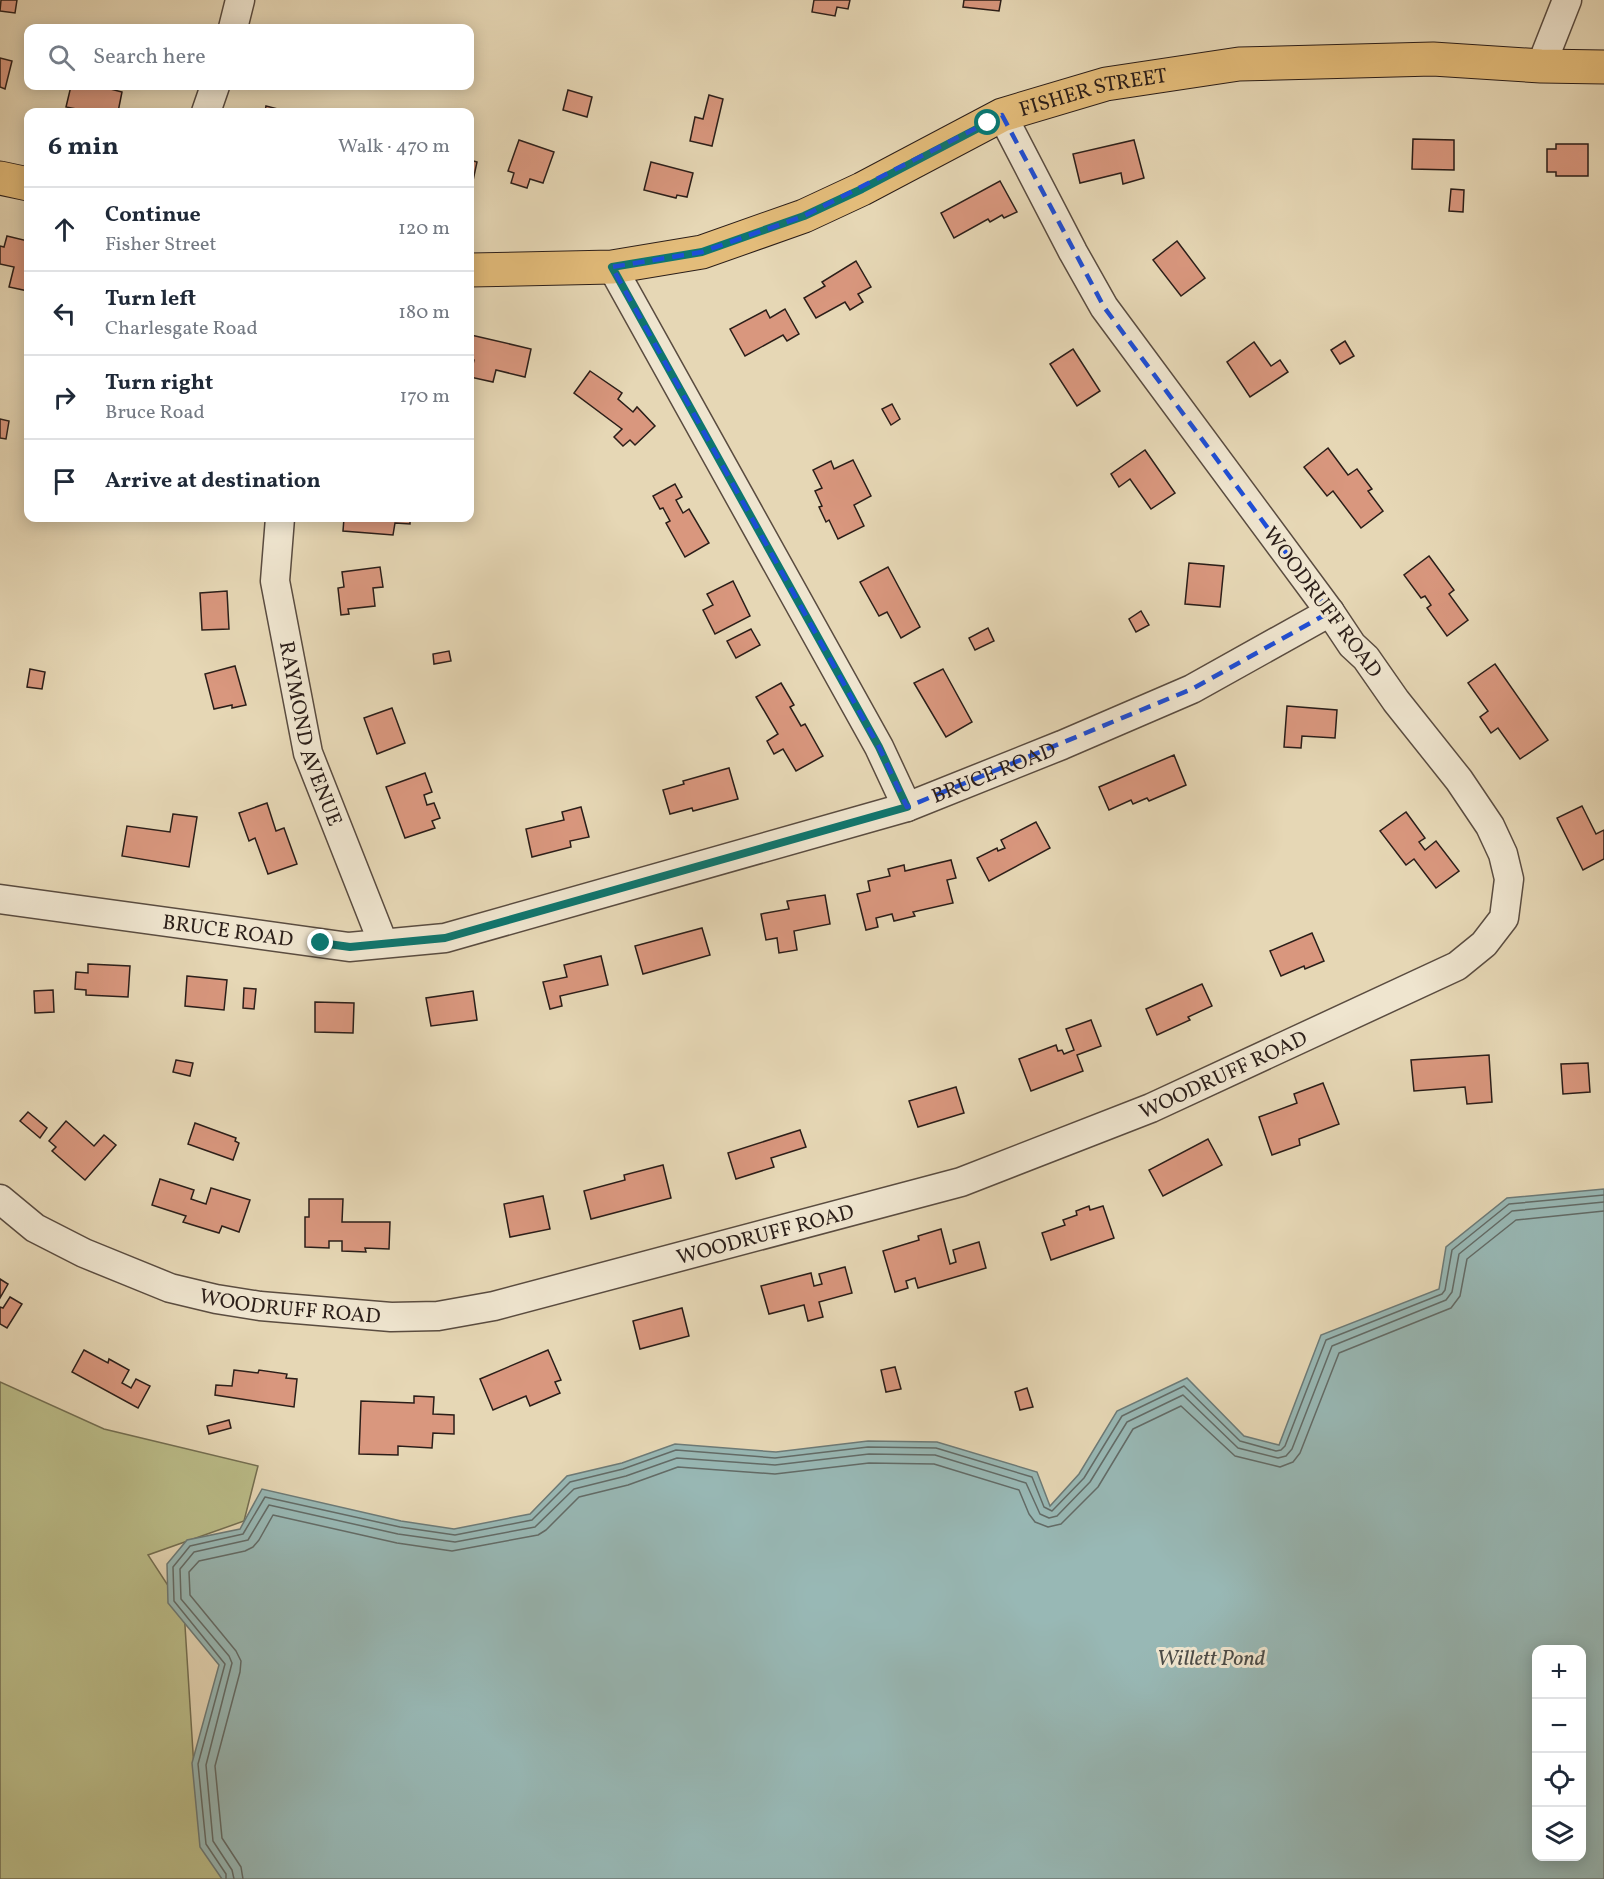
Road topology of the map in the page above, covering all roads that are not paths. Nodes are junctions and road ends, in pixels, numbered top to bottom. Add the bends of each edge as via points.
1 (240, 0) edge
2 (1567, 0) edge
3 (234, 24) edge
4 (1541, 66) junction
5 (1604, 67) edge
6 (213, 90) edge
7 (207, 108) edge
8 (1002, 116) junction
9 (0, 178) edge
10 (24, 183) edge
11 (612, 267) junction
12 (474, 270) edge
13 (280, 522) edge
14 (1330, 612) junction
15 (907, 807) junction
16 (0, 899) edge
17 (383, 944) junction
18 (0, 1199) edge

1 - 3 street
2 - 4 street
4 - 5 main road, FISHER STREET
4 - 8 main road, FISHER STREET via 1433,59 1239,64 1106,84
6 - 7 street
8 - 11 main road, FISHER STREET via 804,216 702,252
8 - 14 street, WOODRUFF ROAD via 1104,307
9 - 10 main road
11 - 12 main road, FISHER STREET
11 - 15 street via 879,747
13 - 17 street, RAYMOND AVENUE via 274,580 308,753
14 - 15 street, BRUCE ROAD via 1192,688
14 - 18 street, WOODRUFF ROAD via 1490,826 1509,879 1504,918 1484,944 1457,966 1151,1108 961,1182 494,1306 438,1316 391,1317 260,1306 170,1288 35,1228
15 - 17 street, BRUCE ROAD via 445,938
16 - 17 street, BRUCE ROAD via 350,947

